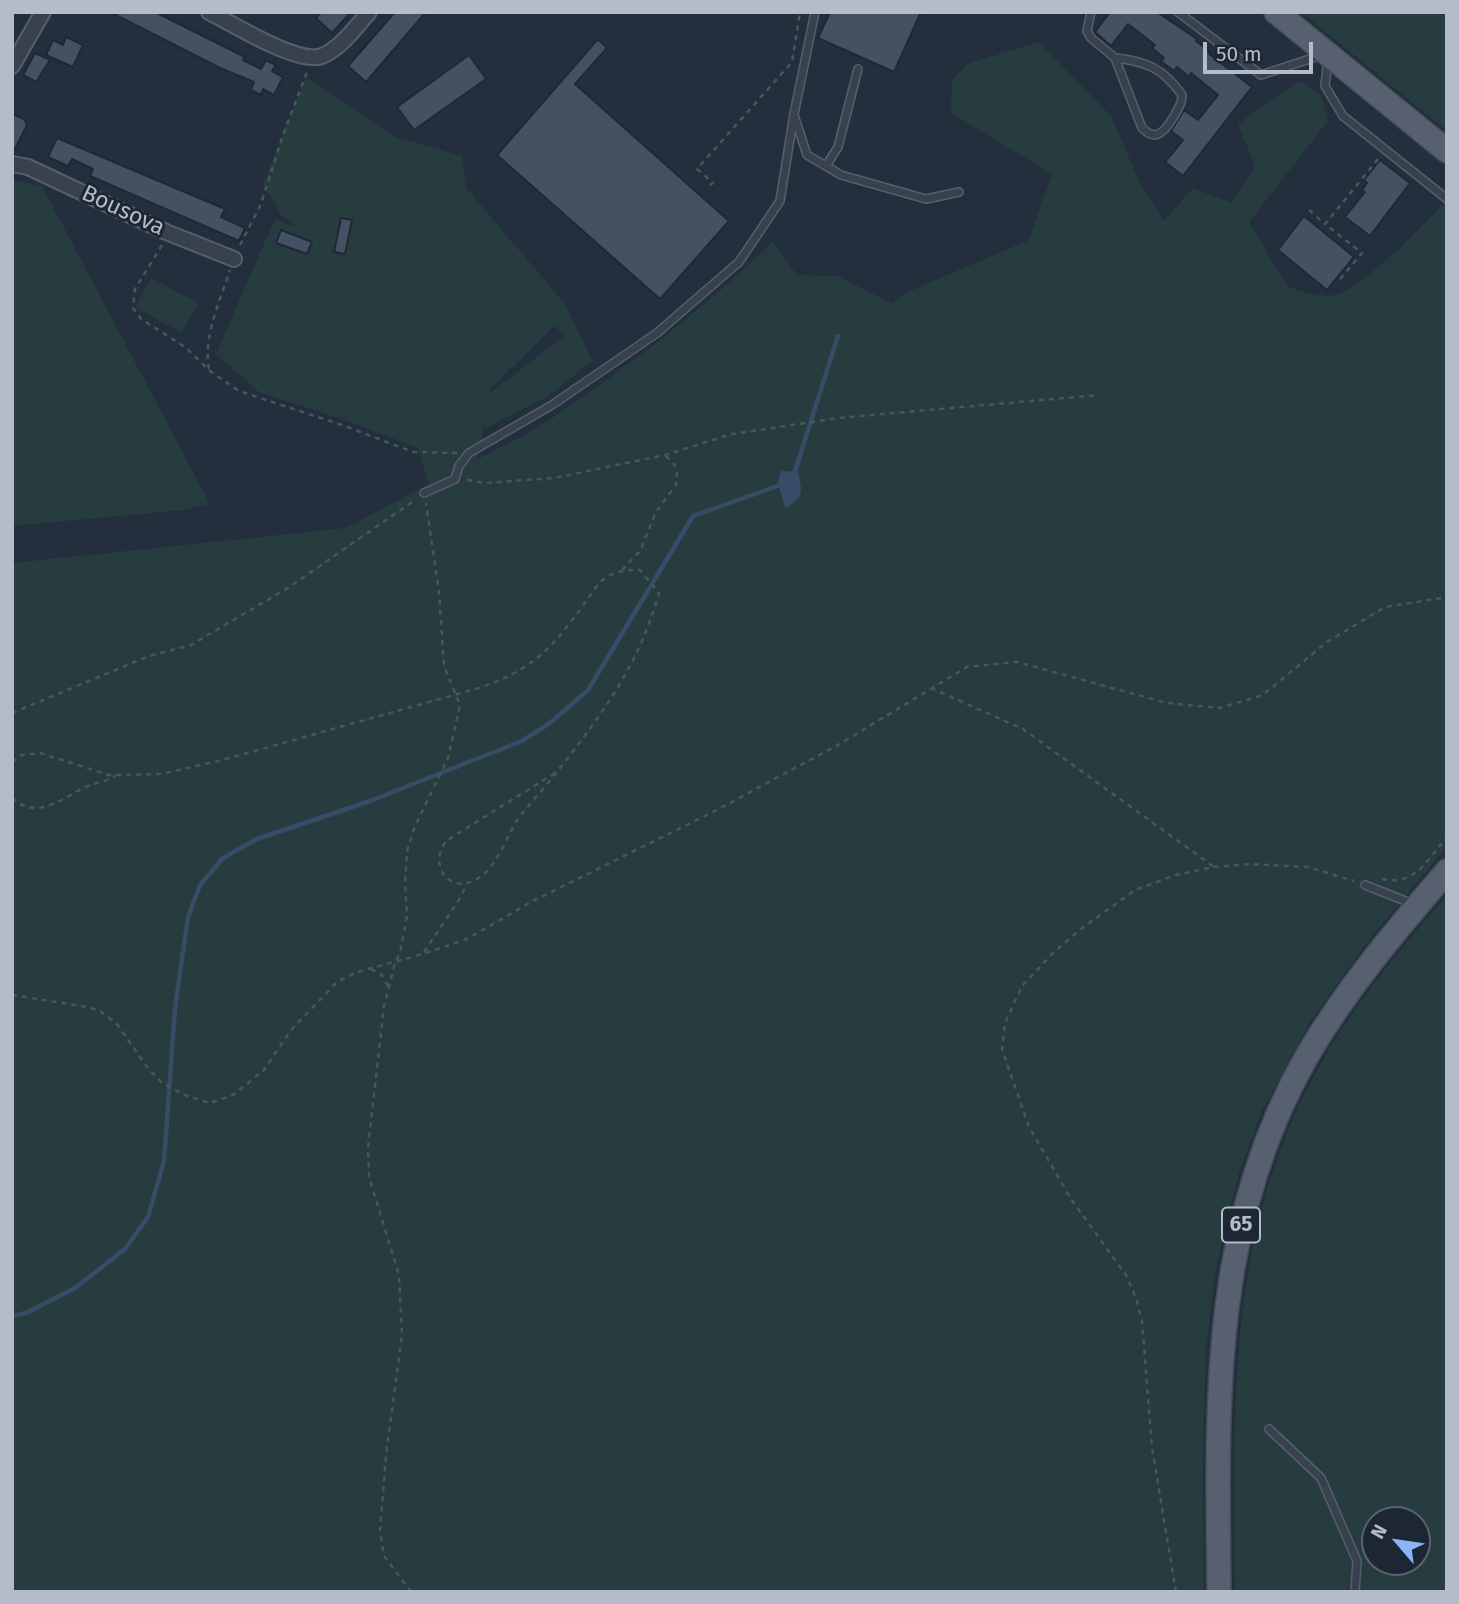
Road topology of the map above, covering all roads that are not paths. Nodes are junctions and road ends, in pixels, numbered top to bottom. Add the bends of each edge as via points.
1 (43, 12) edge
2 (209, 12) edge
3 (369, 12) edge
4 (815, 12) edge
5 (1091, 12) edge
6 (1178, 12) edge
7 (1276, 12) edge
8 (1328, 53) junction
9 (1115, 58) junction
10 (12, 66) edge
11 (858, 69) dead end
12 (794, 114) junction
13 (1447, 151) edge
14 (12, 164) edge
15 (826, 166) junction
16 (959, 192) dead end
17 (1447, 199) edge
18 (234, 259) road end
19 (424, 493) road end
20 (1447, 871) edge
21 (1366, 885) road end
22 (1417, 905) junction
23 (1269, 1429) dead end
24 (1219, 1592) edge
25 (1354, 1592) edge

1 - 10 street
2 - 3 street via 294,55 312,59 338,47
4 - 12 lane
5 - 9 lane via 1087,31
6 - 8 lane via 1261,75
7 - 8 main road
8 - 13 main road
8 - 17 lane via 1325,86 1343,116
9 - 9 lane via 1141,61 1176,85 1182,95 1181,105 1158,134 1142,128
11 - 15 lane via 838,147
12 - 15 lane via 807,155
12 - 19 lane via 780,201 739,262 657,333 552,405 468,453 456,479
14 - 18 street, Bousova via 28,167
15 - 16 lane via 841,175 926,199
20 - 22 main road, 65
21 - 22 lane
22 - 24 main road, 65 via 1341,1003 1306,1059 1272,1128 1245,1209 1231,1271 1222,1351
23 - 25 lane via 1321,1478 1357,1561

